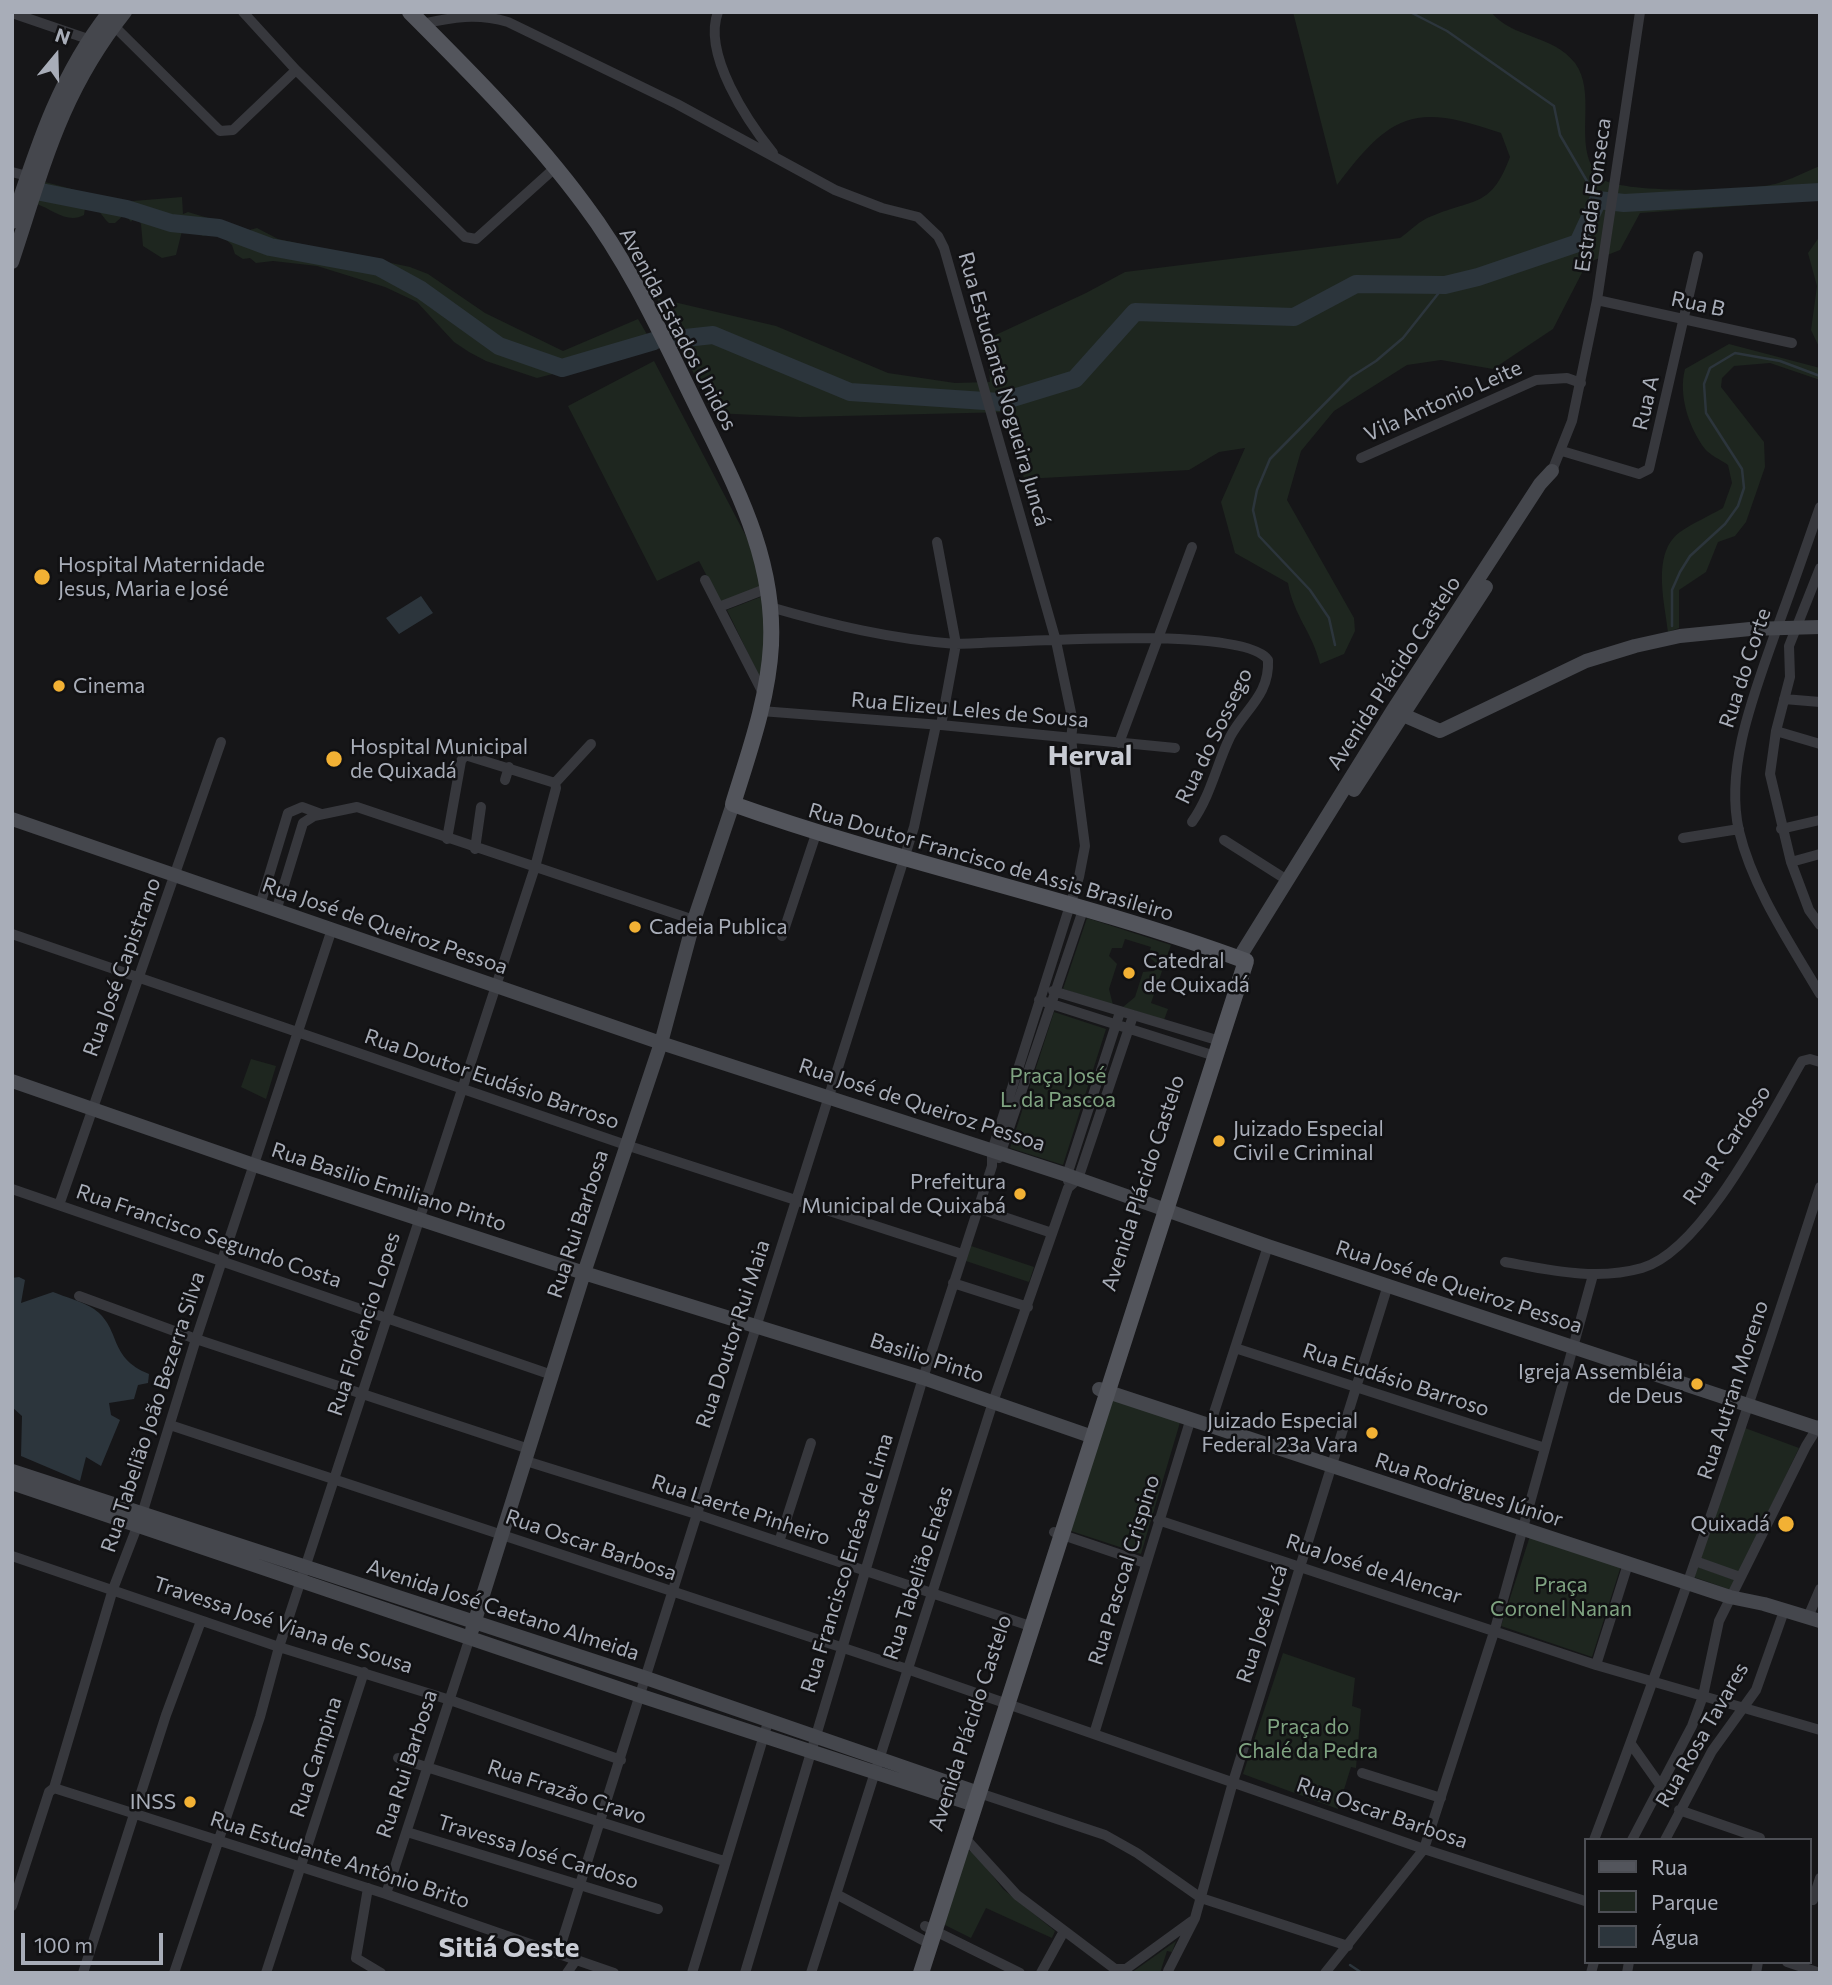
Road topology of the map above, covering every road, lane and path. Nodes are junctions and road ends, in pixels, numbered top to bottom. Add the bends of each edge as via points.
1 (125, 12) edge
2 (243, 12) edge
3 (718, 12) edge
4 (1640, 12) edge
5 (12, 13) edge
6 (416, 18) edge
7 (112, 19) edge
8 (88, 39) junction
9 (296, 70) junction
10 (778, 159) junction
11 (556, 167) junction
12 (12, 172) edge
13 (27, 176) junction
14 (28, 194) junction
15 (13, 217) edge
16 (1698, 256) dead end
17 (12, 262) edge
18 (1597, 300) junction
19 (1685, 321) junction
20 (1792, 343) dead end
21 (1581, 383) junction
22 (1562, 451) junction
23 (1361, 458) dead end
24 (1552, 471) joint
25 (1820, 507) edge
26 (937, 542) dead end
27 (1192, 547) dead end
28 (764, 560) joint
29 (1820, 568) edge
30 (705, 579) dead end
31 (768, 588) junction
32 (719, 607) junction
33 (770, 607) junction
34 (1820, 627) edge
35 (1777, 629) junction
36 (1796, 629) junction
37 (1158, 638) junction
38 (1056, 641) junction
39 (956, 644) junction
40 (1784, 699) junction
41 (1820, 702) edge
42 (763, 703) junction
43 (1398, 713) junction
44 (938, 724) junction
45 (1776, 731) junction
46 (1071, 739) junction
47 (221, 741) dead end
48 (1119, 743) junction
49 (591, 744) dead end
50 (1820, 744) edge
51 (1175, 748) dead end
52 (509, 767) junction
53 (505, 780) dead end
54 (555, 783) junction
55 (733, 804) junction
56 (481, 807) dead end
57 (323, 814) junction
58 (1331, 818) junction
59 (12, 819) edge
60 (1820, 820) edge
61 (1192, 822) dead end
62 (1739, 829) junction
63 (1781, 829) junction
64 (816, 834) junction
65 (1683, 838) dead end
66 (447, 839) junction
67 (1224, 840) dead end
68 (475, 849) junction
69 (1820, 853) edge
70 (904, 857) junction
71 (1791, 862) junction
72 (535, 867) junction
73 (174, 877) junction
74 (1287, 880) junction
75 (1277, 902) junction
76 (260, 905) junction
77 (1076, 908) junction
78 (276, 911) junction
79 (694, 920) junction
80 (1820, 925) edge
81 (332, 929) junction
82 (12, 934) edge
83 (782, 936) dead end
84 (1242, 960) junction
85 (138, 977) junction
86 (496, 986) junction
87 (1043, 988) junction
88 (1056, 992) junction
89 (1820, 993) edge
90 (1039, 1000) junction
91 (1053, 1004) junction
92 (1120, 1012) junction
93 (1133, 1016) junction
94 (1116, 1025) junction
95 (1129, 1029) junction
96 (298, 1033) junction
97 (661, 1043) junction
98 (1213, 1047) junction
99 (1817, 1061) edge
100 (12, 1081) edge
101 (461, 1087) junction
102 (827, 1095) junction
103 (91, 1109) junction
104 (626, 1145) junction
105 (997, 1152) junction
106 (254, 1166) junction
107 (1071, 1181) junction
108 (1820, 1187) edge
109 (12, 1189) edge
110 (796, 1199) junction
111 (59, 1205) junction
112 (977, 1208) junction
113 (1162, 1208) junction
114 (418, 1218) junction
115 (1052, 1233) junction
116 (1268, 1246) junction
117 (962, 1254) junction
118 (224, 1260) junction
119 (1505, 1262) dead end
120 (584, 1273) junction
121 (1593, 1275) junction
122 (953, 1283) junction
123 (1388, 1285) junction
124 (79, 1296) dead end
125 (1028, 1307) junction
126 (386, 1318) junction
127 (755, 1325) junction
128 (196, 1339) junction
129 (1573, 1347) junction
130 (1235, 1348) junction
131 (552, 1375) junction
132 (923, 1378) junction
133 (1356, 1388) junction
134 (1103, 1390) junction
135 (361, 1395) junction
136 (993, 1402) junction
137 (1750, 1404) junction
138 (1191, 1418) junction
139 (170, 1425) junction
140 (1210, 1425) junction
141 (1819, 1427) edge
142 (1089, 1436) junction
143 (811, 1443) dead end
144 (1545, 1448) junction
145 (527, 1455) junction
146 (1332, 1466) junction
147 (12, 1471) edge
148 (335, 1480) junction
149 (12, 1483) edge
150 (696, 1514) junction
151 (140, 1520) junction
152 (1158, 1520) junction
153 (1523, 1530) junction
154 (1058, 1534) junction
155 (503, 1536) junction
156 (779, 1542) junction
157 (12, 1556) edge
158 (1695, 1561) junction
159 (1145, 1563) junction
160 (1628, 1564) junction
161 (1301, 1565) junction
162 (866, 1571) junction
163 (305, 1575) junction
164 (1740, 1577) junction
165 (1688, 1583) junction
166 (113, 1589) junction
167 (1820, 1589) edge
168 (672, 1592) junction
169 (932, 1594) junction
170 (1730, 1597) junction
171 (1784, 1611) junction
172 (1814, 1619) edge
173 (201, 1621) junction
174 (1028, 1626) junction
175 (1494, 1629) junction
176 (472, 1630) junction
177 (279, 1647) junction
178 (842, 1648) junction
179 (1596, 1665) junction
180 (906, 1669) junction
181 (364, 1672) junction
182 (646, 1678) junction
183 (1655, 1682) junction
184 (641, 1696) junction
185 (1703, 1696) junction
186 (450, 1700) junction
187 (1004, 1702) junction
188 (1741, 1706) junction
189 (765, 1728) junction
190 (1820, 1730) edge
191 (1094, 1734) junction
192 (813, 1744) junction
193 (1631, 1744) junction
194 (398, 1758) dead end
195 (621, 1760) junction
196 (876, 1766) junction
197 (427, 1767) junction
198 (1362, 1773) dead end
199 (1233, 1782) junction
200 (1660, 1785) junction
201 (54, 1788) junction
202 (973, 1798) junction
203 (1441, 1798) junction
204 (1679, 1810) junction
205 (136, 1812) junction
206 (600, 1823) junction
207 (407, 1832) junction
208 (1737, 1836) edge
209 (965, 1838) junction
210 (1595, 1838) edge
211 (1633, 1838) edge
212 (1666, 1838) edge
213 (217, 1840) junction
214 (1424, 1850) junction
215 (724, 1861) junction
216 (300, 1867) junction
217 (1820, 1878) edge
218 (580, 1887) junction
219 (369, 1888) junction
220 (386, 1894) junction
221 (836, 1894) junction
222 (1201, 1898) junction
223 (1814, 1900) edge
224 (1584, 1901) edge
225 (12, 1906) edge
226 (658, 1909) dead end
227 (1195, 1918) junction
228 (1064, 1931) junction
229 (928, 1935) junction
230 (1348, 1946) junction
231 (558, 1954) junction
232 (576, 1960) junction
233 (1793, 1964) edge
234 (918, 1967) edge
235 (1168, 1971) edge
236 (83, 1973) edge
237 (174, 1973) edge
238 (266, 1973) edge
239 (382, 1973) edge
240 (567, 1973) edge
241 (614, 1973) edge
242 (692, 1973) edge
243 (745, 1973) edge
244 (811, 1973) edge
245 (1020, 1973) edge
246 (1041, 1973) edge
247 (1325, 1973) edge
248 (1820, 1973) edge

1 - 7 main road
2 - 9 street
3 - 10 street via 716,37 726,75 747,121
4 - 18 street, Estrada Fonseca
5 - 8 street
6 - 10 street, Rua Estudante Nogueira Juncá via 460,15 508,22
6 - 11 main road, Avenida Estados Unidos
7 - 8 main road
7 - 9 street via 220,131 233,130
7 - 14 main road via 76,85
8 - 13 main road via 52,103
9 - 11 street via 465,237 476,239
10 - 38 street, Rua Estudante Nogueira Juncá via 862,201 918,216 938,236
11 - 28 main road, Avenida Estados Unidos via 605,234 647,305 738,490
12 - 13 street
13 - 14 main road
14 - 15 main road
14 - 17 main road
16 - 19 street, Rua A
18 - 19 street, Rua B
18 - 21 street, Estrada Fonseca
19 - 20 street, Rua B
19 - 22 street, Rua A via 1646,472 1631,472
21 - 22 street, Avenida Plácido Castelo
21 - 23 street, Vila Antonio Leite via 1567,378 1536,380
22 - 24 street, Avenida Plácido Castelo
24 - 43 main road, Avenida Plácido Castelo
25 - 35 street, Rua do Corte
26 - 39 street, Rua Doutor Rui Maia
27 - 37 street
28 - 31 main road, Rua Rui Barbosa
29 - 36 street
30 - 32 street
31 - 32 street
31 - 33 main road, Rua Rui Barbosa
32 - 42 street
33 - 39 street via 843,629
33 - 42 main road, Rua Rui Barbosa via 771,645
34 - 36 main road
35 - 36 main road
35 - 43 main road via 1680,636 1602,655 1440,731
35 - 62 street, Rua do Corte via 1744,733
36 - 40 street via 1789,646 1790,677
37 - 38 street
37 - 48 street
37 - 61 street, Rua do Sossego via 1253,649 1264,653 1269,667 1262,692 1233,733 1212,788
38 - 39 street
38 - 46 street, Rua Estudante Nogueira Juncá via 1073,722
39 - 44 street, Rua Doutor Rui Maia
40 - 41 street
40 - 45 street
42 - 44 street, Rua Elizeu Leles de Sousa
42 - 55 main road, Rua Rui Barbosa
43 - 58 main road, Avenida Plácido Castelo
44 - 46 street, Rua Elizeu Leles de Sousa
44 - 70 street, Rua Doutor Rui Maia
45 - 50 street
45 - 63 street via 1770,774
46 - 48 street, Rua Elizeu Leles de Sousa
46 - 77 street, Rua Estudante Nogueira Juncá via 1085,846
47 - 73 street, Rua José Capistrano
48 - 51 street, Rua Elizeu Leles de Sousa
49 - 54 street
52 - 53 street
52 - 54 street
52 - 66 street via 462,757
54 - 72 street, Rua Florêncio Lopes
55 - 64 main road, Rua Doutor Francisco de Assis Brasileiro
55 - 79 main road, Rua Rui Barbosa
56 - 68 street
57 - 66 street via 363,808
57 - 76 street via 302,807 288,813
57 - 78 street via 307,819 299,828
58 - 74 main road, Avenida Plácido Castelo
58 - 75 main road, Avenida Plácido Castelo
59 - 73 main road, Rua José de Queiroz Pessoa
60 - 63 street
62 - 65 street
62 - 89 street, Rua do Corte via 1766,898
63 - 71 street
64 - 70 main road, Rua Doutor Francisco de Assis Brasileiro
64 - 83 street
66 - 68 street
67 - 74 street
68 - 72 street
69 - 71 street
70 - 77 main road, Rua Doutor Francisco de Assis Brasileiro
70 - 102 street, Rua Doutor Rui Maia
71 - 80 street via 1809,910
72 - 79 street
72 - 86 street, Rua Florêncio Lopes
73 - 76 main road, Rua José de Queiroz Pessoa
73 - 85 street, Rua José Capistrano
74 - 75 main road, Avenida Plácido Castelo
75 - 84 main road, Avenida Plácido Castelo
76 - 78 main road, Rua José de Queiroz Pessoa
77 - 84 main road, Rua Doutor Francisco de Assis Brasileiro
77 - 87 street
77 - 88 street
78 - 81 main road, Rua José de Queiroz Pessoa
79 - 97 main road, Rua Rui Barbosa
81 - 86 main road, Rua José de Queiroz Pessoa
81 - 96 street, Rua Tabelião João Bezerra Silva
82 - 85 street, Rua Doutor Eudásio Barroso
84 - 98 main road, Avenida Plácido Castelo
85 - 96 street, Rua Doutor Eudásio Barroso
85 - 103 street, Rua José Capistrano
86 - 97 main road, Rua José de Queiroz Pessoa
86 - 101 street, Rua Florêncio Lopes
87 - 88 street
87 - 90 street
88 - 91 street
88 - 92 street
90 - 91 street
90 - 105 street
91 - 94 street
91 - 105 street
92 - 93 street
92 - 94 street
93 - 95 street
93 - 98 street
94 - 95 street
94 - 107 street
95 - 98 street
95 - 107 street
96 - 101 street, Rua Doutor Eudásio Barroso
96 - 106 street, Rua Tabelião João Bezerra Silva
97 - 102 main road, Rua José de Queiroz Pessoa
97 - 104 main road, Rua Rui Barbosa
98 - 113 main road, Avenida Plácido Castelo
99 - 121 street, Rua R Cardoso via 1802,1061 1765,1131 1731,1181 1678,1244 1642,1268
100 - 103 main road, Rua Basilio Emiliano Pinto
101 - 104 street, Rua Doutor Eudásio Barroso
101 - 114 street, Rua Florêncio Lopes
102 - 105 main road, Rua José de Queiroz Pessoa
102 - 110 street, Rua Doutor Rui Maia
103 - 106 main road, Rua Basilio Emiliano Pinto
103 - 111 street, Rua José Capistrano
104 - 110 street, Rua Doutor Eudásio Barroso
104 - 120 main road, Rua Rui Barbosa
105 - 107 main road, Rua José de Queiroz Pessoa
105 - 112 street, Rua Francisco Enéas de Lima
106 - 114 main road, Rua Basilio Emiliano Pinto
106 - 118 street, Rua Tabelião João Bezerra Silva
107 - 113 main road, Rua José de Queiroz Pessoa
107 - 115 street, Rua Tabelião Enéas
108 - 137 street, Rua Autran Moreno
109 - 111 street, Rua Francisco Segundo Costa
110 - 117 street, Rua Doutor Eudásio Barroso
110 - 127 street, Rua Doutor Rui Maia
111 - 118 street, Rua Francisco Segundo Costa
112 - 115 street
112 - 117 street, Rua Francisco Enéas de Lima
113 - 116 main road, Rua José de Queiroz Pessoa
113 - 134 main road, Avenida Plácido Castelo
114 - 120 main road, Rua Basilio Emiliano Pinto
114 - 126 street, Rua Florêncio Lopes
115 - 125 street, Rua Tabelião Enéas
116 - 123 main road, Rua José de Queiroz Pessoa
116 - 130 street
117 - 122 street, Rua Francisco Enéas de Lima
118 - 126 street, Rua Francisco Segundo Costa
118 - 128 street, Rua Tabelião João Bezerra Silva
119 - 121 street, Rua R Cardoso
120 - 127 main road, Rua Basilio Emiliano Pinto
120 - 131 main road, Rua Rui Barbosa
121 - 129 street
122 - 125 street
122 - 132 street, Rua Francisco Enéas de Lima
123 - 129 main road, Rua José de Queiroz Pessoa
123 - 133 street, Rua José Jucá
124 - 128 street, Rua Laerte Pinheiro
125 - 136 street, Rua Tabelião Enéas
126 - 131 street, Rua Francisco Segundo Costa
126 - 135 street, Rua Florêncio Lopes
127 - 132 main road, Basilio Pinto
127 - 150 street, Rua Doutor Rui Maia
128 - 135 street, Rua Laerte Pinheiro
128 - 139 street, Rua Tabelião João Bezerra Silva
129 - 137 main road, Rua José de Queiroz Pessoa
129 - 144 street
130 - 133 street, Rua Eudásio Barroso
130 - 140 street
131 - 145 main road, Rua Rui Barbosa
132 - 136 main road, Basilio Pinto
132 - 162 street, Rua Francisco Enéas de Lima
133 - 144 street, Rua Eudásio Barroso
133 - 146 street, Rua José Jucá
134 - 138 main road, Rua Rodrigues Júnior
134 - 142 main road, Avenida Plácido Castelo
135 - 145 street, Rua Laerte Pinheiro
135 - 148 street, Rua Florêncio Lopes
136 - 142 main road, Basilio Pinto
136 - 169 street, Rua Tabelião Enéas
137 - 141 main road, Rua José de Queiroz Pessoa
137 - 158 street, Rua Autran Moreno
138 - 140 main road, Rua Rodrigues Júnior
138 - 152 street, Rua Pascoal Crispino
139 - 148 street, Rua Oscar Barbosa
139 - 151 street, Rua Tabelião João Bezerra Silva
140 - 146 main road, Rua Rodrigues Júnior
141 - 164 street
142 - 154 main road, Avenida Plácido Castelo
143 - 156 street
144 - 153 street
145 - 150 street, Rua Laerte Pinheiro
145 - 155 main road, Rua Rui Barbosa
146 - 153 main road, Rua Rodrigues Júnior
146 - 161 street, Rua José Jucá
147 - 151 main road, Avenida José Caetano Almeida
148 - 155 street, Rua Oscar Barbosa
148 - 163 street, Rua Florêncio Lopes
149 - 151 main road, Avenida José Caetano Almeida
150 - 156 street, Rua Laerte Pinheiro
150 - 168 street, Rua Doutor Rui Maia
151 - 163 main road, Avenida José Caetano Almeida
151 - 166 street, Rua Tabelião João Bezerra Silva
152 - 159 street, Rua Pascoal Crispino
152 - 161 street, Rua José de Alencar
153 - 160 main road, Rua Rodrigues Júnior
153 - 175 street
154 - 159 street
154 - 174 main road, Avenida Plácido Castelo
155 - 168 street, Rua Oscar Barbosa
155 - 176 main road, Rua Rui Barbosa
156 - 162 street, Rua Laerte Pinheiro
157 - 166 street, Travessa José Viana de Sousa
158 - 164 street
158 - 165 street, Rua Autran Moreno
159 - 191 street, Rua Pascoal Crispino
160 - 165 main road, Rua Rodrigues Júnior
160 - 179 street
161 - 175 street, Rua José de Alencar
161 - 199 street, Rua José Jucá
162 - 169 street, Rua Laerte Pinheiro
162 - 178 street, Rua Francisco Enéas de Lima
163 - 176 main road, Avenida José Caetano Almeida
163 - 177 street, Rua Florêncio Lopes
164 - 170 street
165 - 170 main road, Rua Rodrigues Júnior
165 - 183 street, Rua Autran Moreno
166 - 173 street, Travessa José Viana de Sousa
166 - 201 street, Rua Tabelião João Bezerra Silva
167 - 172 street
168 - 178 street, Rua Oscar Barbosa
168 - 182 street, Rua Doutor Rui Maia
169 - 174 street, Rua Laerte Pinheiro
169 - 180 street, Rua Tabelião Enéas
170 - 171 main road, Rua Rodrigues Júnior
170 - 185 street via 1718,1621
171 - 172 main road, Rua Rodrigues Júnior
171 - 188 street, Rua Rosa Tavares via 1756,1689
173 - 177 street, Travessa José Viana de Sousa
173 - 205 street
174 - 187 main road, Avenida Plácido Castelo
175 - 179 street, Rua José de Alencar
175 - 203 street
176 - 182 main road, Avenida José Caetano Almeida
176 - 184 main road, Avenida José Caetano Almeida
176 - 186 street, Rua Rui Barbosa
177 - 181 street, Travessa José Viana de Sousa
177 - 213 street, Rua Florêncio Lopes
178 - 180 street, Rua Oscar Barbosa
178 - 192 street, Rua Francisco Enéas de Lima
179 - 183 street, Rua José de Alencar
180 - 187 street, Rua Oscar Barbosa
180 - 196 street, Rua Tabelião Enéas
181 - 186 street, Travessa José Viana de Sousa
181 - 216 street, Rua Campina
182 - 184 street, Rua Doutor Rui Maia
182 - 189 main road, Avenida José Caetano Almeida
183 - 185 street, Rua José de Alencar
183 - 193 street, Rua Autran Moreno
184 - 189 main road, Avenida José Caetano Almeida
184 - 195 street, Rua Doutor Rui Maia
185 - 188 street, Rua José de Alencar
185 - 200 street
186 - 195 street, Travessa José Viana de Sousa
186 - 197 street, Rua Rui Barbosa
187 - 191 street, Rua Oscar Barbosa
187 - 202 main road, Avenida Plácido Castelo
188 - 190 street, Rua José de Alencar
188 - 204 street, Rua Rosa Tavares
189 - 192 main road, Avenida José Caetano Almeida
189 - 215 street
191 - 199 street, Rua Oscar Barbosa
192 - 196 main road, Avenida José Caetano Almeida
192 - 243 street, Rua Francisco Enéas de Lima
193 - 200 street
193 - 210 street, Rua Autran Moreno
194 - 197 street, Rua Frazão Cravo
195 - 206 street, Rua Doutor Rui Maia
196 - 202 main road, Avenida José Caetano Almeida
196 - 221 street, Rua Tabelião Enéas
197 - 206 street, Rua Frazão Cravo
197 - 207 street, Rua Rui Barbosa
198 - 203 street
199 - 214 street, Rua Oscar Barbosa
199 - 222 street, Rua José Jucá
200 - 211 street
201 - 205 street, Rua Estudante Antônio Brito
201 - 225 street, Rua Tabelião João Bezerra Silva
202 - 209 main road, Avenida Plácido Castelo
202 - 222 street via 1105,1835
202 - 229 main road, Avenida Plácido Castelo
203 - 214 street
204 - 208 street
204 - 212 street, Rua Rosa Tavares
205 - 213 street, Rua Estudante Antônio Brito
205 - 236 street
206 - 215 street, Rua Frazão Cravo
206 - 218 street, Rua Doutor Rui Maia
207 - 218 street, Travessa José Cardoso
207 - 220 street, Rua Rui Barbosa
209 - 228 street via 1017,1895
209 - 229 main road, Avenida Plácido Castelo
213 - 216 street, Rua Estudante Antônio Brito
213 - 237 street, Rua Florêncio Lopes
214 - 224 street, Rua Oscar Barbosa
214 - 230 street
215 - 242 street
216 - 219 street, Rua Estudante Antônio Brito
216 - 238 street, Rua Campina
217 - 223 street
218 - 226 street, Travessa José Cardoso
218 - 231 street, Rua Doutor Rui Maia
219 - 220 street, Rua Estudante Antônio Brito
219 - 239 street via 356,1958
220 - 231 street, Rua Estudante Antônio Brito
221 - 229 street
221 - 244 street, Rua Tabelião Enéas
222 - 227 street, Rua José Jucá
222 - 230 street
227 - 228 street via 1120,1970
227 - 235 street, Rua José Jucá
228 - 246 street
229 - 234 main road, Avenida Plácido Castelo
229 - 245 street
230 - 247 street
231 - 232 street, Rua Estudante Antônio Brito
232 - 240 street
232 - 241 street, Rua Estudante Antônio Brito
233 - 248 street

